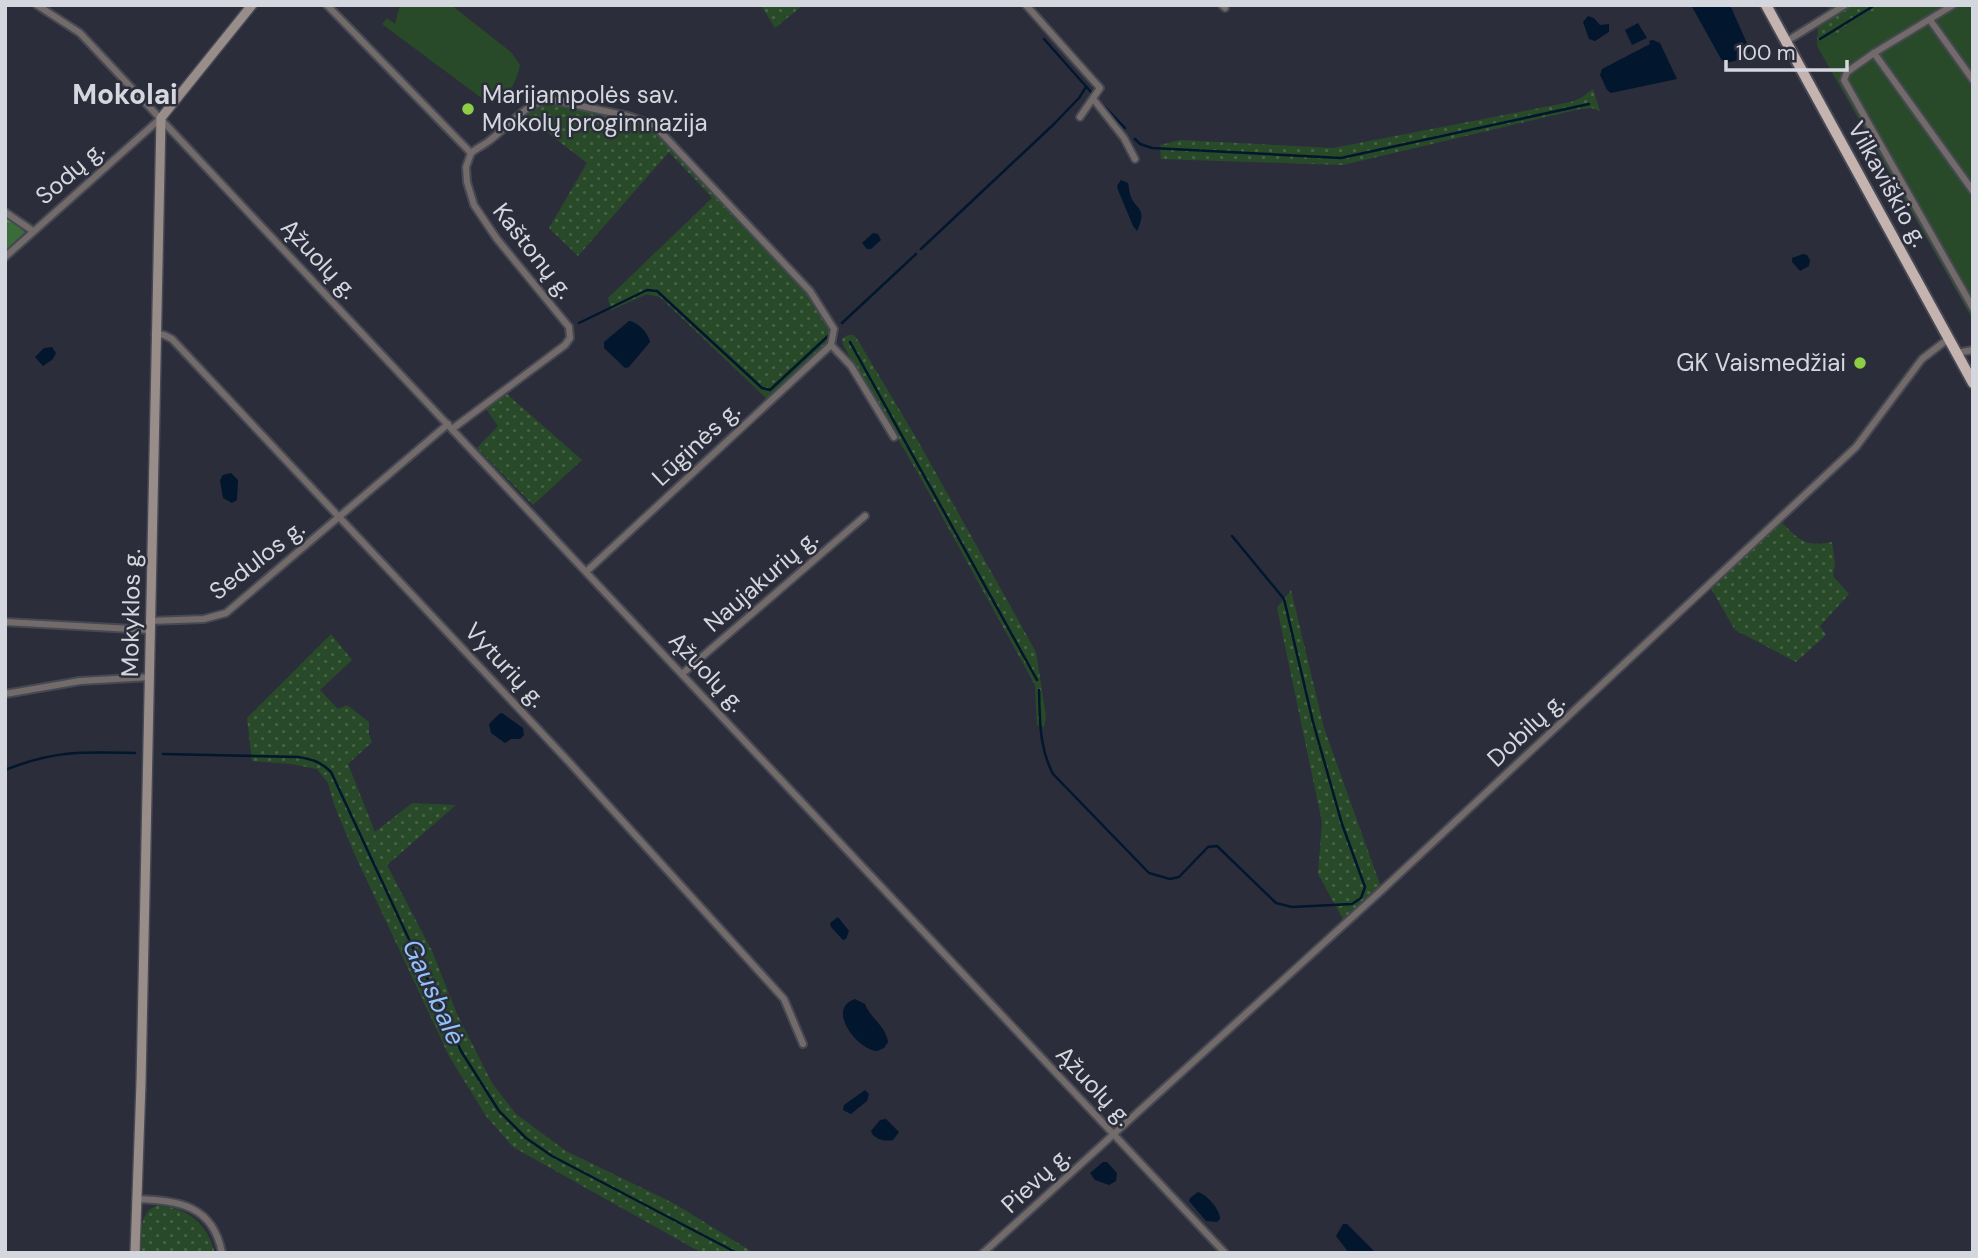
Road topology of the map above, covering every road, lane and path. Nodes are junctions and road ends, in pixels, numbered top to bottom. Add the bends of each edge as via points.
1 (37, 5) edge
2 (252, 5) edge
3 (327, 5) edge
4 (1026, 5) edge
5 (1766, 5) edge
6 (1845, 5) edge
7 (1953, 5) edge
8 (1930, 20) junction
9 (1787, 41) junction
10 (1874, 53) junction
11 (1973, 80) edge
12 (1094, 100) junction
13 (1080, 117) dead end
14 (161, 118) junction
15 (471, 153) junction
16 (1135, 159) dead end
17 (1973, 191) edge
18 (5, 212) edge
19 (33, 231) junction
20 (5, 257) edge
21 (1973, 308) edge
22 (155, 334) junction
23 (1948, 339) junction
24 (831, 345) junction
25 (1973, 350) edge
26 (1956, 353) junction
27 (1973, 383) edge
28 (450, 426) junction
29 (894, 437) dead end
30 (864, 516) dead end
31 (341, 517) junction
32 (587, 571) junction
33 (5, 622) edge
34 (150, 625) junction
35 (682, 674) junction
36 (150, 677) junction
37 (5, 694) edge
38 (803, 1044) dead end
39 (1113, 1134) junction
40 (138, 1199) junction
41 (135, 1253) edge
42 (222, 1253) edge
43 (983, 1253) edge
44 (1225, 1253) edge

1 - 14 street, Ąžuolų g. via 79,33
2 - 14 main road
3 - 15 street
4 - 12 street via 1100,88
5 - 9 highway, Vilkaviškio g.
6 - 9 street
7 - 8 street
8 - 10 street
8 - 11 street
9 - 23 highway, Vilkaviškio g.
10 - 17 street
10 - 21 street via 1847,72 1844,80
12 - 13 street
12 - 16 street
14 - 19 street, Sodų g.
14 - 22 main road, Mokyklos g.
14 - 28 street, Ąžuolų g.
15 - 24 street via 521,111 548,99 654,125 810,291 834,329
15 - 28 street, Kaštonų g. via 466,167 474,205 569,327 570,338
18 - 19 street
19 - 20 street, Sodų g.
22 - 31 street, Vyturių g. via 172,339
22 - 34 main road, Mokyklos g.
23 - 26 highway, Vilkaviškio g.
23 - 39 street, Dobilų g. via 1922,359 1856,447
24 - 29 street via 851,366
24 - 32 street, Lūginės g.
25 - 26 street
26 - 27 highway, Vilkaviškio g.
28 - 31 street, Sedulos g.
28 - 32 street, Ąžuolų g.
30 - 35 street, Naujakurių g.
31 - 34 street, Sedulos g. via 226,613
31 - 38 street, Vyturių g. via 784,999
32 - 35 street, Ąžuolų g.
33 - 34 street, Sedulos g.
34 - 36 main road, Mokyklos g.
35 - 39 street, Ąžuolų g.
36 - 37 street via 79,681
36 - 40 main road, Mokyklos g.
39 - 43 street, Pievų g.
39 - 44 street, Ąžuolų g.
40 - 41 main road, Mokyklos g.
40 - 42 street via 173,1201 194,1209 215,1232

